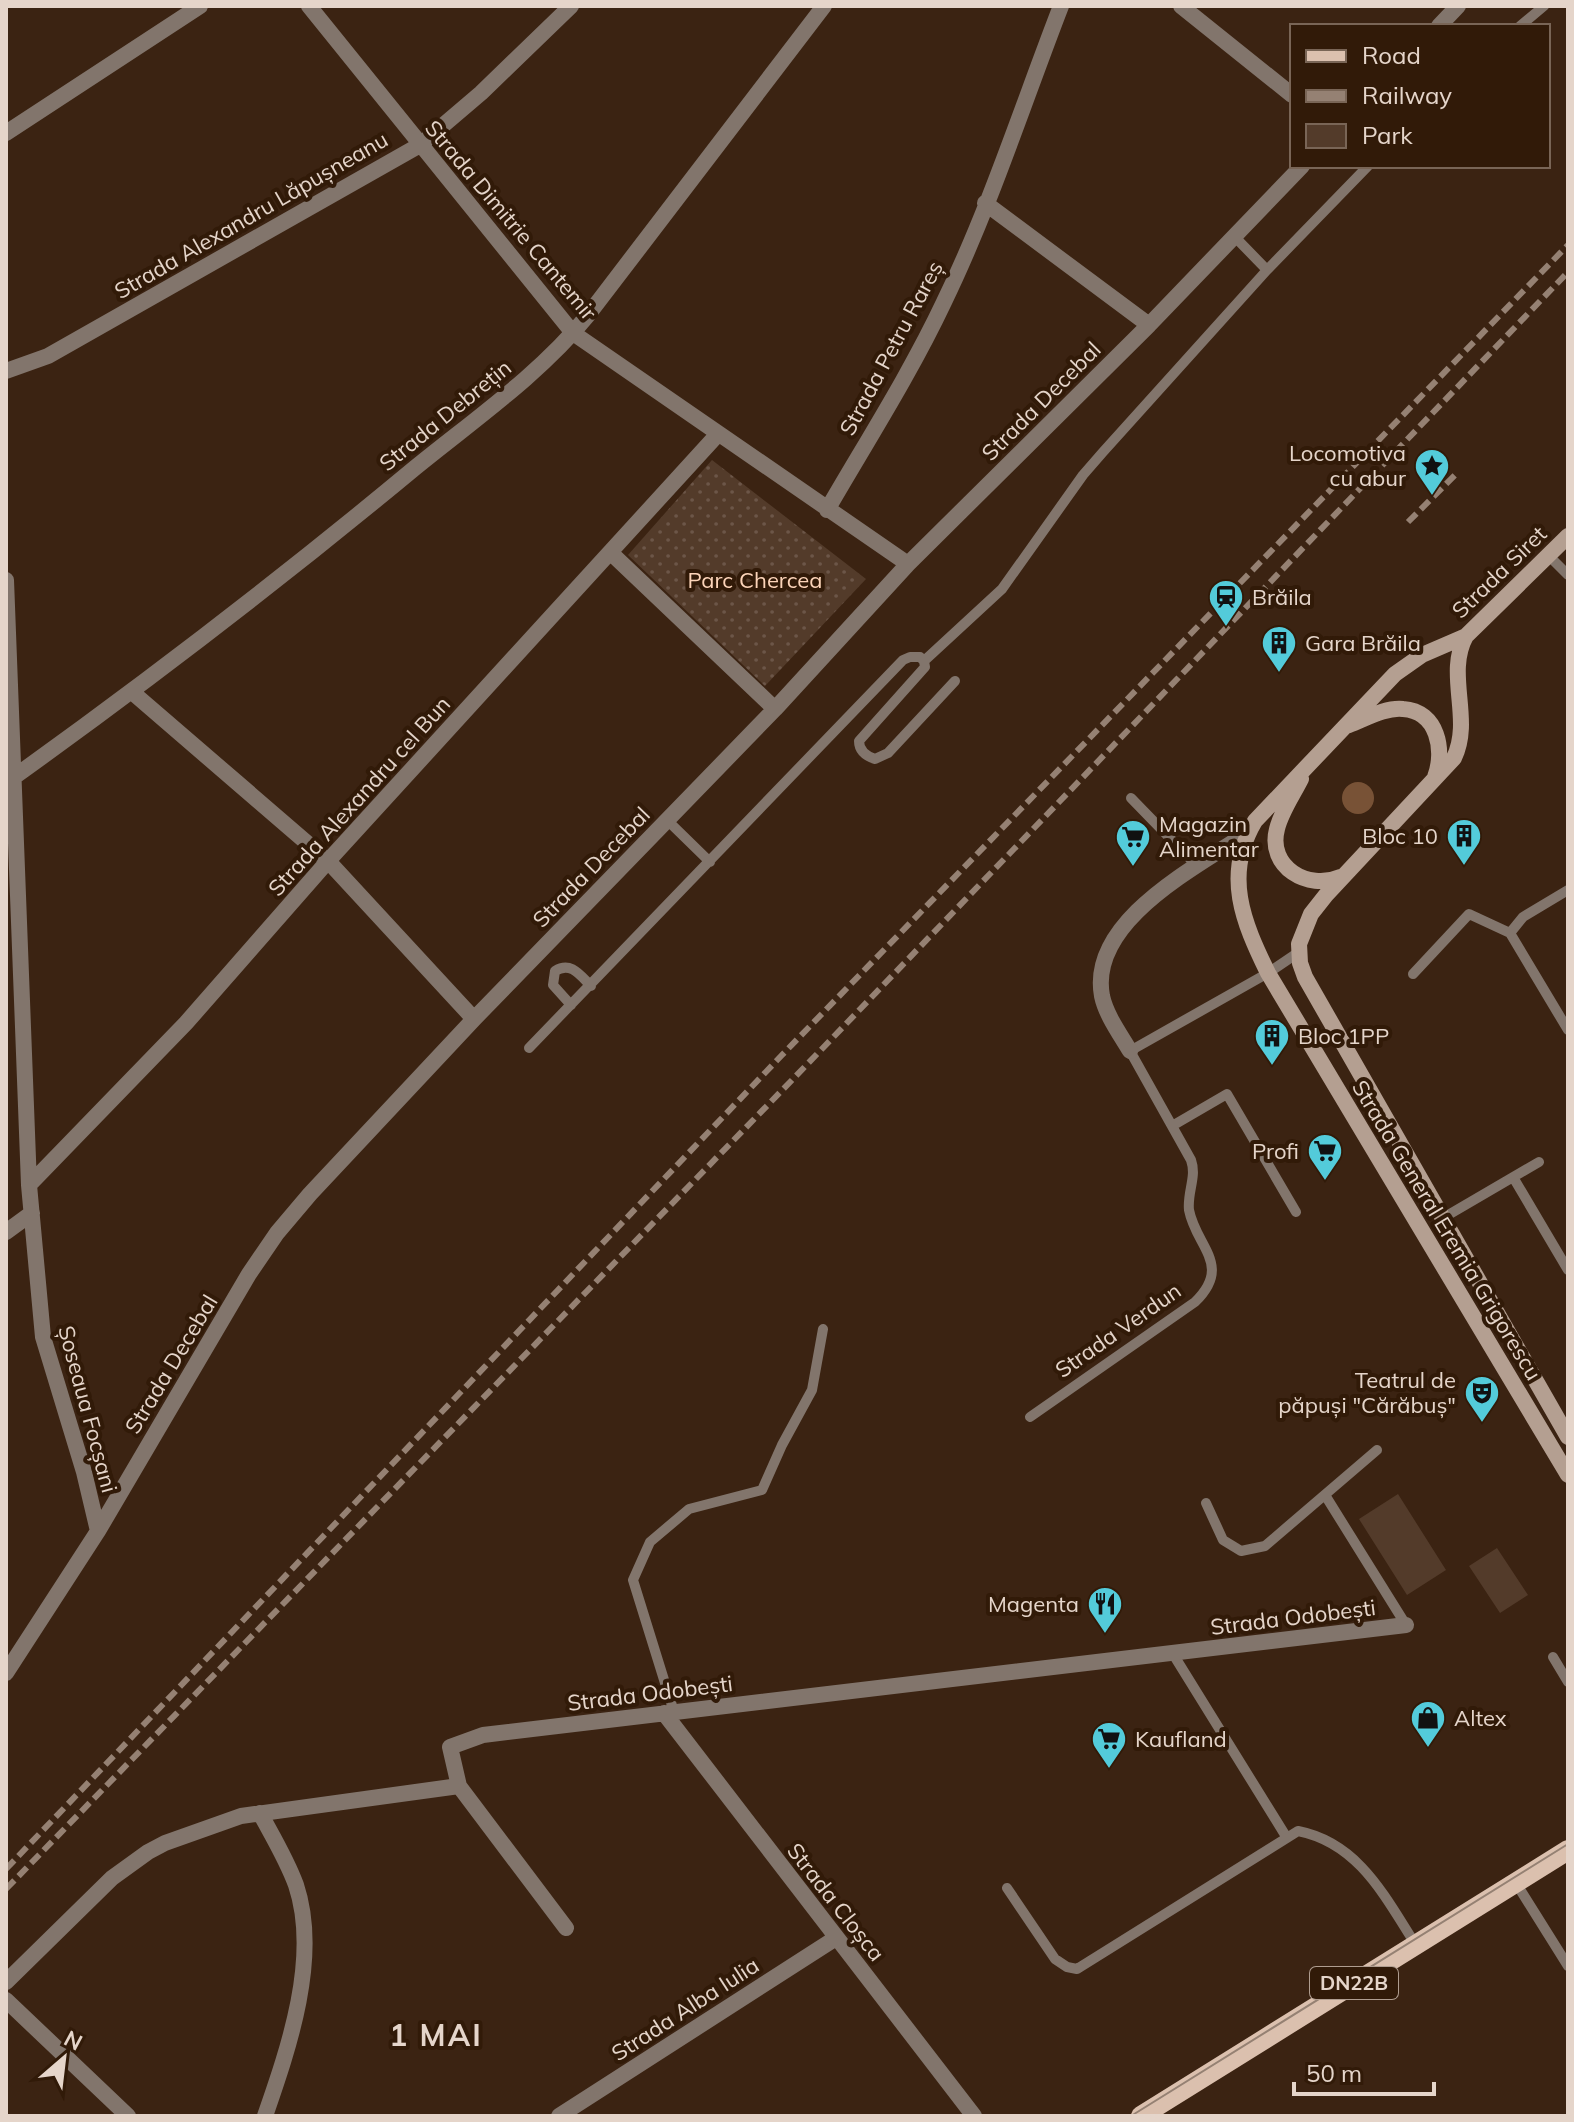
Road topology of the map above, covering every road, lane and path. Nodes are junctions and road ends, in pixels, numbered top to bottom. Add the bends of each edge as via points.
1 (200, 6) edge
2 (309, 6) edge
3 (571, 6) edge
4 (824, 6) edge
5 (1061, 6) edge
6 (1181, 6) edge
7 (1458, 6) edge
8 (1544, 6) edge
9 (1441, 24) edge
10 (1522, 24) edge
11 (1290, 93) edge
12 (6, 133) edge
13 (420, 145) junction
14 (1300, 168) edge
15 (1366, 168) edge
16 (985, 203) junction
17 (1233, 235) junction
18 (1267, 270) junction
19 (1149, 325) junction
20 (573, 333) junction
21 (6, 371) edge
22 (718, 434) junction
23 (827, 510) junction
24 (1568, 536) edge
25 (611, 553) junction
26 (1549, 556) junction
27 (908, 564) junction
28 (1568, 575) edge
29 (6, 580) edge
30 (1466, 636) junction
31 (924, 661) junction
32 (955, 681) dead end
33 (132, 692) junction
34 (775, 709) junction
35 (1347, 726) junction
36 (1309, 764) junction
37 (14, 777) junction
38 (1433, 782) junction
39 (1131, 798) dead end
40 (667, 820) junction
41 (1247, 833) junction
42 (328, 861) junction
43 (710, 862) junction
44 (1197, 866) junction
45 (1345, 875) junction
46 (1568, 890) edge
47 (21, 912) junction
48 (1246, 922) joint
49 (6, 927) edge
50 (1510, 933) junction
51 (1299, 952) junction
52 (1268, 973) junction
53 (1413, 974) dead end
54 (591, 986) junction
55 (571, 1005) junction
56 (474, 1019) junction
57 (1568, 1030) edge
58 (529, 1048) dead end
59 (1130, 1051) junction
60 (1172, 1126) junction
61 (1539, 1162) dead end
62 (1513, 1177) junction
63 (29, 1185) junction
64 (1296, 1212) dead end
65 (32, 1213) junction
66 (1443, 1218) junction
67 (6, 1232) edge
68 (1568, 1270) edge
69 (823, 1329) dead end
70 (1030, 1417) dead end
71 (1568, 1437) edge
72 (1377, 1450) dead end
73 (1568, 1475) edge
74 (1325, 1495) junction
75 (1206, 1503) dead end
76 (98, 1531) junction
77 (1406, 1625) joint
78 (1173, 1654) junction
79 (1553, 1657) dead end
80 (7, 1668) edge
81 (1568, 1682) edge
82 (669, 1712) junction
83 (459, 1786) junction
84 (260, 1813) junction
85 (1287, 1838) junction
86 (1568, 1850) edge
87 (1516, 1883) junction
88 (1007, 1888) dead end
89 (566, 1928) dead end
90 (836, 1938) junction
91 (1416, 1945) junction
92 (1568, 1966) edge
93 (6, 1982) edge
94 (6, 2000) edge
95 (128, 2116) edge
96 (265, 2116) edge
97 (559, 2116) edge
98 (974, 2116) edge
99 (1141, 2116) edge

1 - 12 street
2 - 13 street, Strada Dimitrie Cantemir
3 - 13 street, Strada Alexandru Lăpușneanu
4 - 20 street, Strada Debrețin
5 - 16 street, Strada Petru Rareș
6 - 11 street
7 - 9 street
8 - 10 lane
13 - 20 street, Strada Dimitrie Cantemir
13 - 21 street, Strada Alexandru Lăpușneanu via 48,356
14 - 17 street, Strada Decebal
15 - 18 lane
16 - 19 street
16 - 23 street, Strada Petru Rareș via 913,364
17 - 18 lane
17 - 19 street, Strada Decebal
18 - 31 lane via 1083,475 1002,589
19 - 27 street, Strada Decebal
20 - 22 street, Strada Dimitrie Cantemir
20 - 33 street, Strada Debrețin via 365,509
22 - 23 street, Strada Dimitrie Cantemir
22 - 25 street, Strada Alexandru cel Bun
23 - 27 street, Strada Dimitrie Cantemir
24 - 26 street, Strada Siret
25 - 34 street
25 - 42 street, Strada Alexandru cel Bun
26 - 28 lane
26 - 30 street, Strada Siret
27 - 34 street, Strada Decebal
29 - 37 street, Șoseaua Focșani
30 - 35 street, Strada Siret via 1408,664
30 - 38 street via 1457,667 1458,749
31 - 32 lane via 920,674 859,741 869,757 888,753
31 - 43 lane via 914,656 903,660
33 - 37 street, Strada Debrețin
33 - 42 street
34 - 40 street, Strada Decebal
35 - 36 street, Strada Siret
35 - 38 street, Strada Siret via 1394,709 1414,711 1440,745
36 - 41 street, Strada Siret
36 - 45 street, Strada Siret via 1277,828 1279,858 1309,881 1330,882
37 - 47 street, Șoseaua Focșani
38 - 45 street
39 - 44 lane
40 - 43 lane
40 - 56 street, Strada Decebal
41 - 44 street
41 - 48 street, Strada Siret via 1238,876
42 - 56 street
42 - 63 street, Strada Alexandru cel Bun via 186,1023
43 - 54 lane
44 - 59 street via 1136,912 1105,960 1100,984 1104,1003
45 - 51 street via 1311,914
46 - 50 lane via 1523,917
47 - 49 street
47 - 63 street, Șoseaua Focșani
48 - 52 street, Strada General Eremia Grigorescu
50 - 53 lane via 1469,914
50 - 57 lane
51 - 52 lane
51 - 66 street, Strada General Eremia Grigorescu via 1305,977
52 - 59 lane
52 - 73 street, Strada General Eremia Grigorescu
54 - 55 lane
54 - 55 lane via 572,968 555,971 553,985
55 - 58 lane
56 - 76 street, Strada Decebal via 277,1233
59 - 60 lane, Strada Verdun
60 - 64 lane via 1227,1094
60 - 70 lane, Strada Verdun via 1194,1169 1189,1208 1213,1271 1206,1291
61 - 62 lane
62 - 66 lane
62 - 68 lane
63 - 65 street, Șoseaua Focșani
65 - 67 street
65 - 76 street, Șoseaua Focșani via 43,1337
66 - 71 street, Strada General Eremia Grigorescu
69 - 82 lane via 812,1390 762,1490 689,1509 650,1542 633,1580
72 - 74 lane
74 - 75 lane via 1265,1546 1241,1551 1223,1540
74 - 77 lane
76 - 80 street, Strada Decebal
77 - 78 street, Strada Odobești
78 - 82 street, Strada Odobești
78 - 85 lane
79 - 81 lane
82 - 83 street, Strada Odobești via 483,1735 450,1747
82 - 90 street, Strada Cloșca
83 - 84 street
83 - 89 street
84 - 93 street via 186,1834 148,1852 112,1878
84 - 96 street via 296,1886 305,1956 295,2015
85 - 88 lane via 1077,1969 1055,1959
85 - 91 lane via 1298,1831 1312,1834 1349,1852
86 - 87 main road, DN22B
87 - 91 main road, DN22B
87 - 92 lane
90 - 97 street, Strada Alba Iulia
90 - 98 street, Strada Cloșca
91 - 99 main road, DN22B
94 - 95 street

